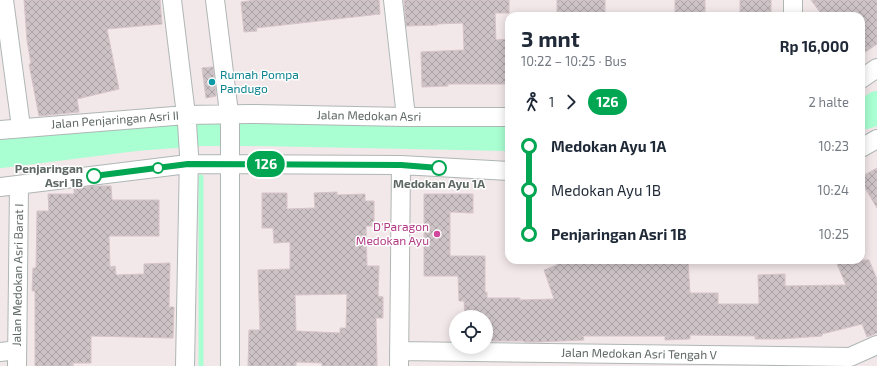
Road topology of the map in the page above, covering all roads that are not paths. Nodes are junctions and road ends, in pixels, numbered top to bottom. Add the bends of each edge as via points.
1 (4, 0) edge
2 (172, 0) edge
3 (215, 0) edge
4 (393, 0) edge
5 (793, 0) edge
6 (793, 12) edge
7 (877, 68) edge
8 (865, 76) edge
9 (230, 117) junction
10 (406, 117) junction
11 (505, 117) edge
12 (186, 119) junction
13 (21, 127) junction
14 (0, 130) edge
15 (877, 139) edge
16 (865, 146) edge
17 (188, 160) junction
18 (230, 160) junction
19 (401, 165) junction
20 (505, 171) edge
21 (19, 185) junction
22 (0, 187) edge
23 (877, 345) edge
24 (11, 356) edge
25 (399, 358) edge
26 (850, 361) edge
27 (185, 366) edge
28 (230, 366) edge

1 - 13 street
2 - 12 street
3 - 9 street
4 - 10 street
5 - 6 street
7 - 8 street
9 - 10 street, Jalan Medokan Asri
9 - 12 street, Jalan Penjaringan Asri II
9 - 18 street
10 - 11 street, Jalan Medokan Asri
12 - 13 street, Jalan Penjaringan Asri II
12 - 17 street
13 - 14 street, Jalan Penjaringan Asri II
15 - 16 street
17 - 18 street
17 - 21 street
17 - 27 street
18 - 19 street
18 - 28 street
19 - 20 street
19 - 25 street
21 - 22 street
21 - 24 street, Jalan Medokan Asri Barat I
23 - 26 street, Jalan Medokan Asri Tengah V
25 - 26 street, Jalan Medokan Asri Tengah V

